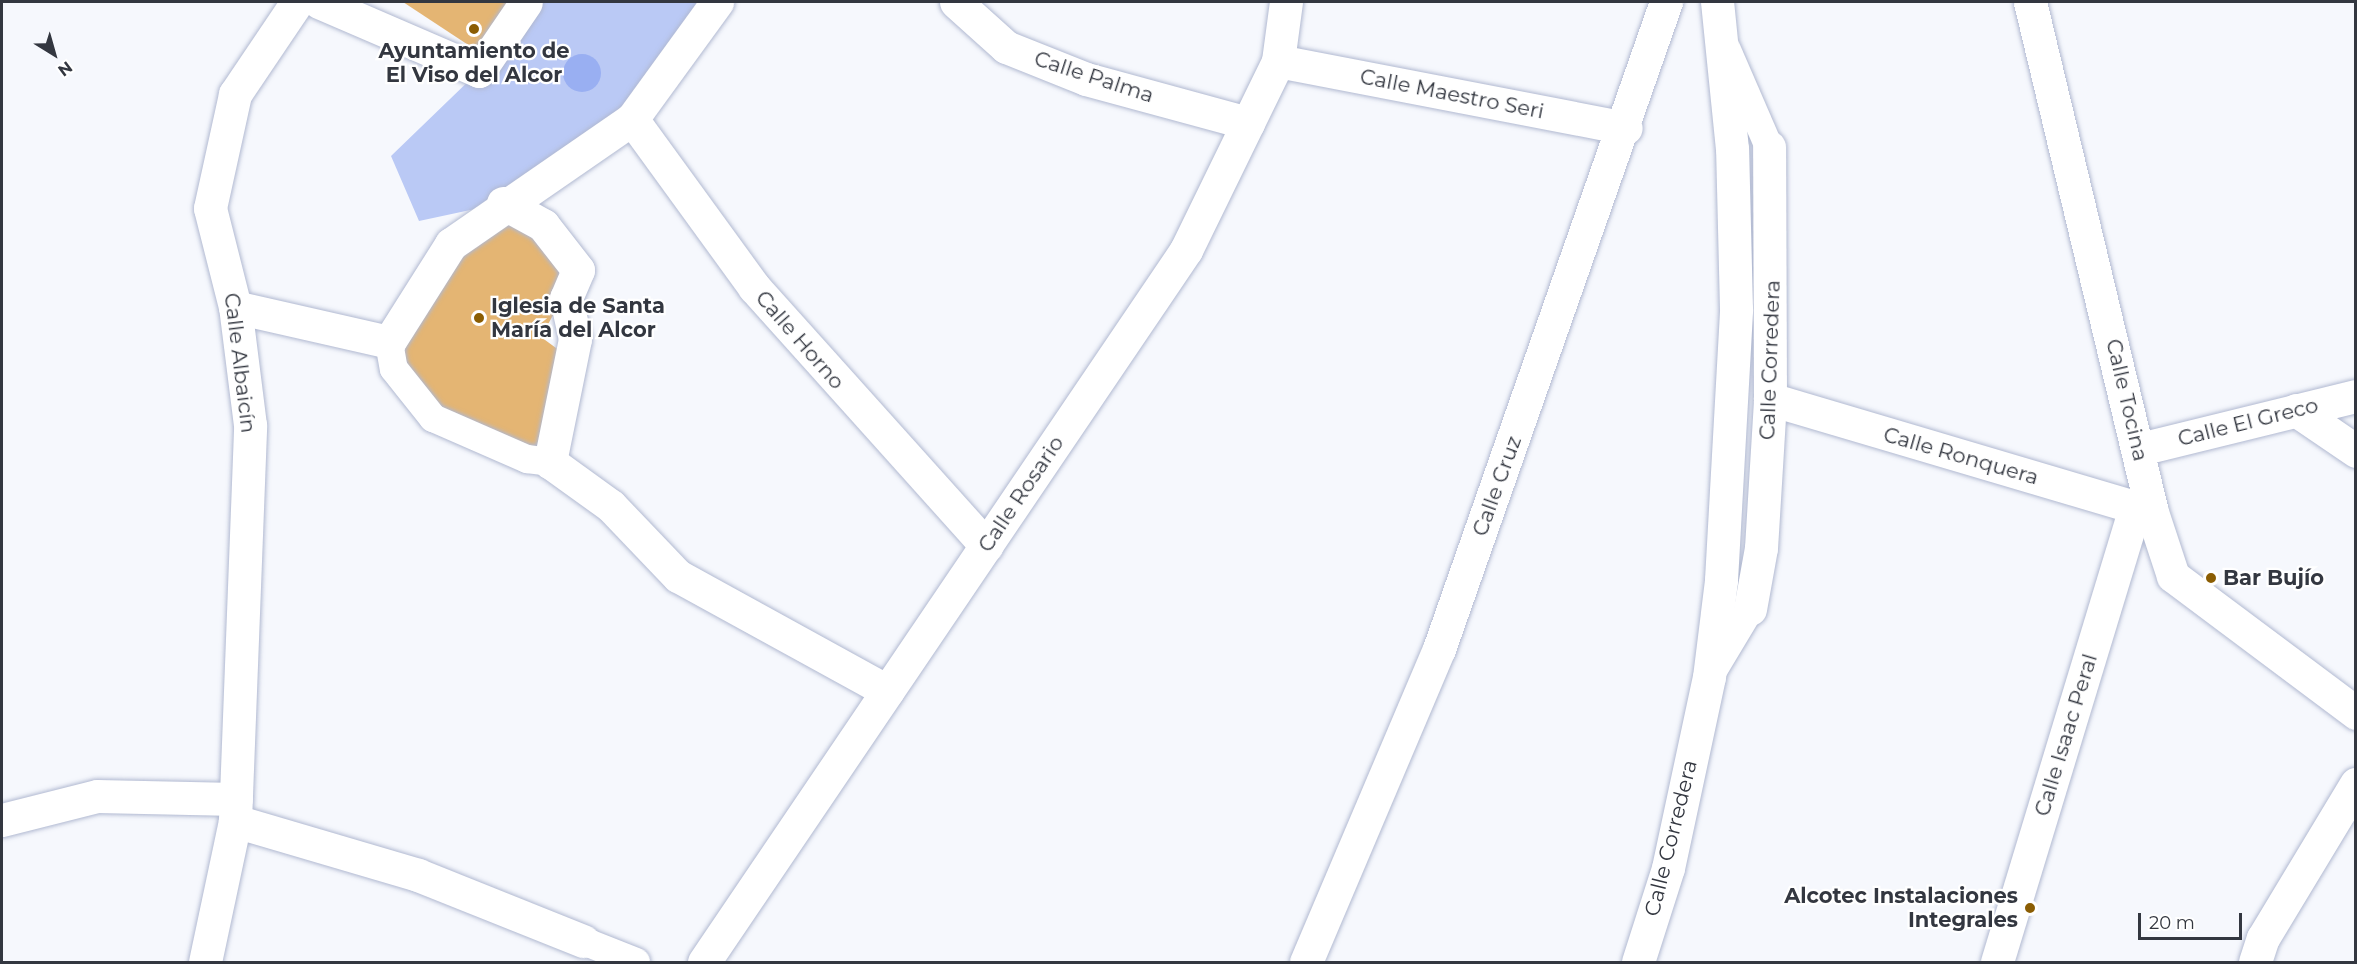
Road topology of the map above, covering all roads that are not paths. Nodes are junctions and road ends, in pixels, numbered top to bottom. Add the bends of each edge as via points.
1 (297, 2) edge
2 (319, 2) edge
3 (526, 2) edge
4 (716, 2) edge
5 (956, 2) edge
6 (1286, 2) edge
7 (1666, 2) edge
8 (1718, 2) edge
9 (2030, 2) edge
10 (1723, 41) junction
11 (1278, 61) junction
12 (633, 119) junction
13 (1248, 123) junction
14 (1626, 128) junction
15 (1769, 147) joint
16 (503, 203) junction
17 (235, 307) junction
18 (390, 342) junction
19 (2355, 396) edge
20 (1770, 399) junction
21 (2296, 410) junction
22 (2140, 449) junction
23 (2355, 451) edge
24 (550, 462) junction
25 (2144, 509) junction
26 (986, 546) junction
27 (1750, 609) joint
28 (1708, 677) junction
29 (887, 692) junction
30 (2355, 713) edge
31 (2355, 784) edge
32 (235, 810) junction
33 (2, 820) edge
34 (583, 941) joint
35 (205, 963) edge
36 (636, 963) edge
37 (704, 963) edge
38 (1306, 963) edge
39 (1638, 963) edge
40 (1997, 963) edge
41 (2256, 963) edge

1 - 17 street, Calle Albaicín via 235,94 210,208
2 - 3 street via 479,71
4 - 12 street
5 - 13 street, Calle Palma via 1006,47 1086,79
6 - 11 street, Calle Rosario
7 - 14 street, Calle Cruz
8 - 10 street, Calle Corredera
9 - 22 street, Calle Tocina
10 - 15 street, Calle Corredera
10 - 28 street, Calle Corredera via 1732,149 1736,309 1721,580
11 - 13 street, Calle Rosario
11 - 14 street, Calle Maestro Seri
12 - 16 street
12 - 26 street, Calle Horno via 754,287
13 - 26 street, Calle Rosario via 1186,250
14 - 38 street, Calle Cruz via 1439,649
15 - 20 street, Calle Corredera
16 - 18 street via 451,244
16 - 24 street via 543,225 578,270 566,298 575,339
17 - 18 street
17 - 32 street, Calle Albaicín via 250,424
18 - 24 street via 394,369 433,418 527,459
19 - 21 street, Calle El Greco
20 - 25 street, Calle Ronquera
20 - 27 street, Calle Corredera via 1761,548
21 - 22 street, Calle El Greco
21 - 23 street
22 - 25 street, Calle Tocina
24 - 29 street via 611,506 678,576
25 - 30 street, Calle Tocina via 2173,576
25 - 40 street, Calle Isaac Peral
26 - 29 street, Calle Rosario
27 - 28 street, Calle Corredera
28 - 39 street, Calle Corredera via 1668,868
29 - 37 street, Calle Rosario
31 - 41 street via 2263,938
32 - 33 street via 97,796
32 - 34 street via 418,875
32 - 35 street, Calle Albaicín
34 - 36 street

